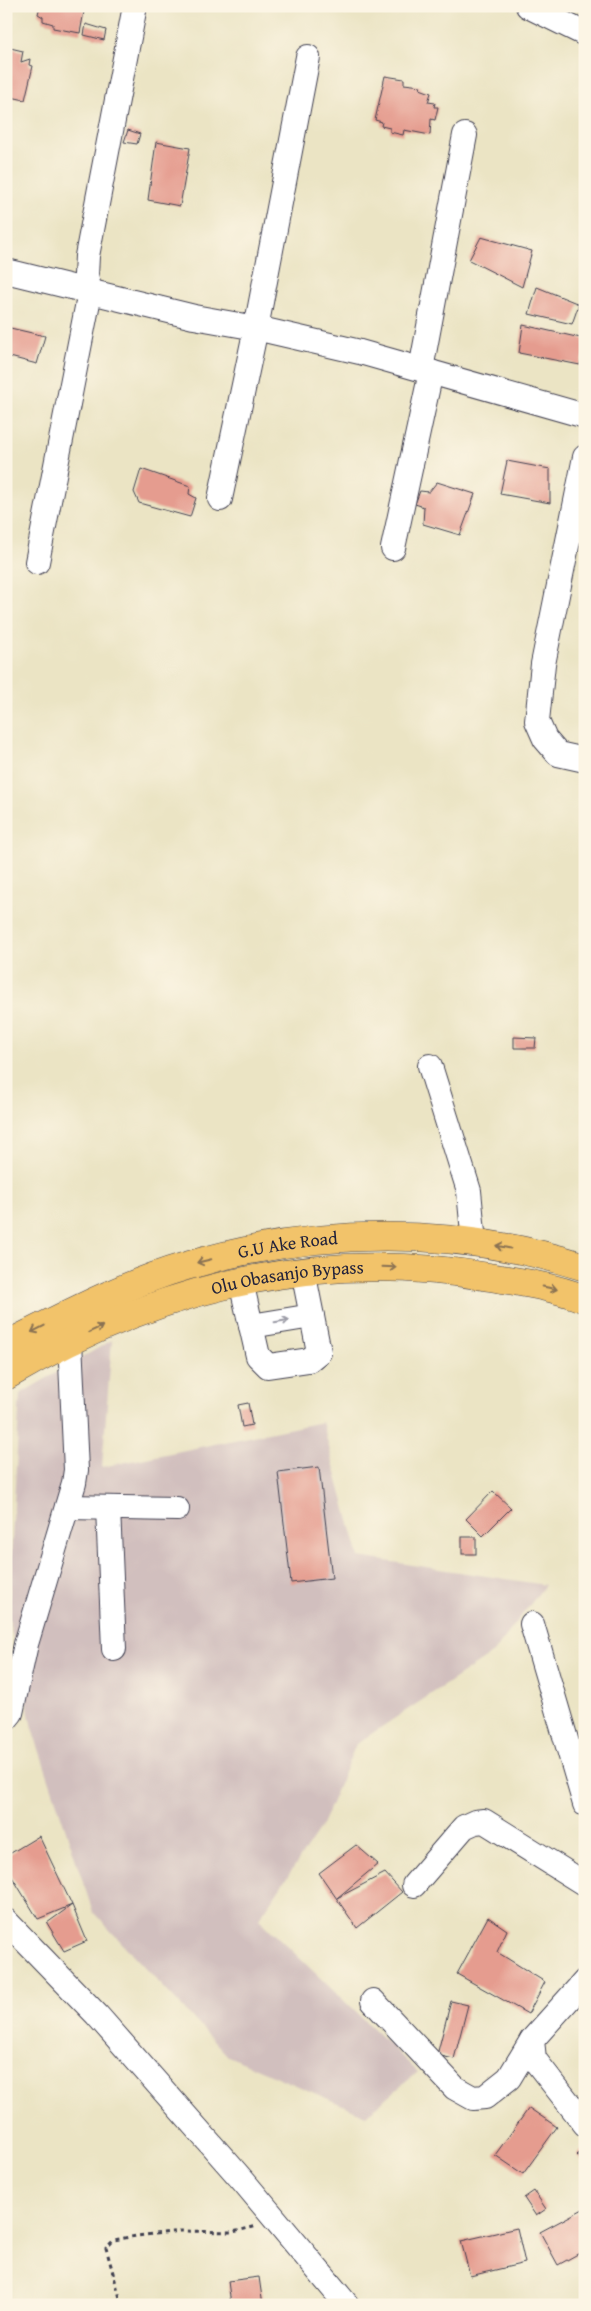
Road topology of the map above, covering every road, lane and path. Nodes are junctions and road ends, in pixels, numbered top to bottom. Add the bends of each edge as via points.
1 (135, 6) edge
2 (528, 6) edge
3 (585, 34) edge
4 (308, 57) dead end
5 (465, 135) dead end
6 (6, 271) edge
7 (90, 292) junction
8 (256, 328) junction
9 (426, 371) junction
10 (585, 416) edge
11 (585, 457) edge
12 (220, 499) dead end
13 (393, 548) dead end
14 (37, 562) dead end
15 (585, 760) edge
16 (430, 1066) dead end
17 (474, 1243) junction
18 (585, 1267) edge
19 (303, 1271) junction
20 (241, 1282) junction
21 (585, 1299) edge
22 (312, 1316) junction
23 (251, 1326) junction
24 (70, 1341) junction
25 (6, 1345) edge
26 (6, 1376) edge
27 (67, 1508) junction
28 (108, 1508) junction
29 (177, 1509) dead end
30 (532, 1624) dead end
31 (114, 1649) dead end
32 (6, 1719) edge
33 (585, 1804) edge
34 (585, 1884) edge
35 (414, 1885) dead end
36 (6, 1921) edge
37 (585, 1981) edge
38 (374, 2001) dead end
39 (532, 2040) junction
40 (585, 2124) edge
41 (277, 2221) junction
42 (122, 2305) edge
43 (347, 2305) edge

1 - 7 street via 87,256 86,275
2 - 3 street
4 - 8 street
5 - 9 street
6 - 7 street
7 - 8 street
7 - 14 street
8 - 9 street
8 - 12 street
9 - 10 street
9 - 13 street
11 - 15 street via 544,664 537,721 545,739 558,754
16 - 17 street via 469,1191
18 -> 17 main road, G.U Ake Road
17 -> 25 main road, G.U Ake Road via 399,1237 331,1238 260,1247 185,1266 133,1286
19 - 20 main road, Olu Obasanjo Bypass
19 -> 21 main road, Olu Obasanjo Bypass via 355,1266 466,1273 560,1290
19 - 22 street
20 - 23 street
24 -> 20 main road, Olu Obasanjo Bypass via 122,1317 179,1297
23 -> 22 street
22 - 23 street via 319,1352 310,1360 268,1366 258,1356
24 - 26 main road, Olu Obasanjo Bypass
24 - 27 street via 76,1470
27 - 28 street
27 - 32 street via 38,1599 11,1712
28 - 29 street
28 - 31 street
30 - 33 street
34 - 35 street via 484,1821 464,1827
36 - 41 street via 97,2015
37 - 39 street
38 - 39 street via 455,2088 474,2098 485,2097 509,2078
39 - 40 street via 534,2059
41 - 42 path via 233,2232 181,2231 114,2240 106,2248
41 - 43 street

